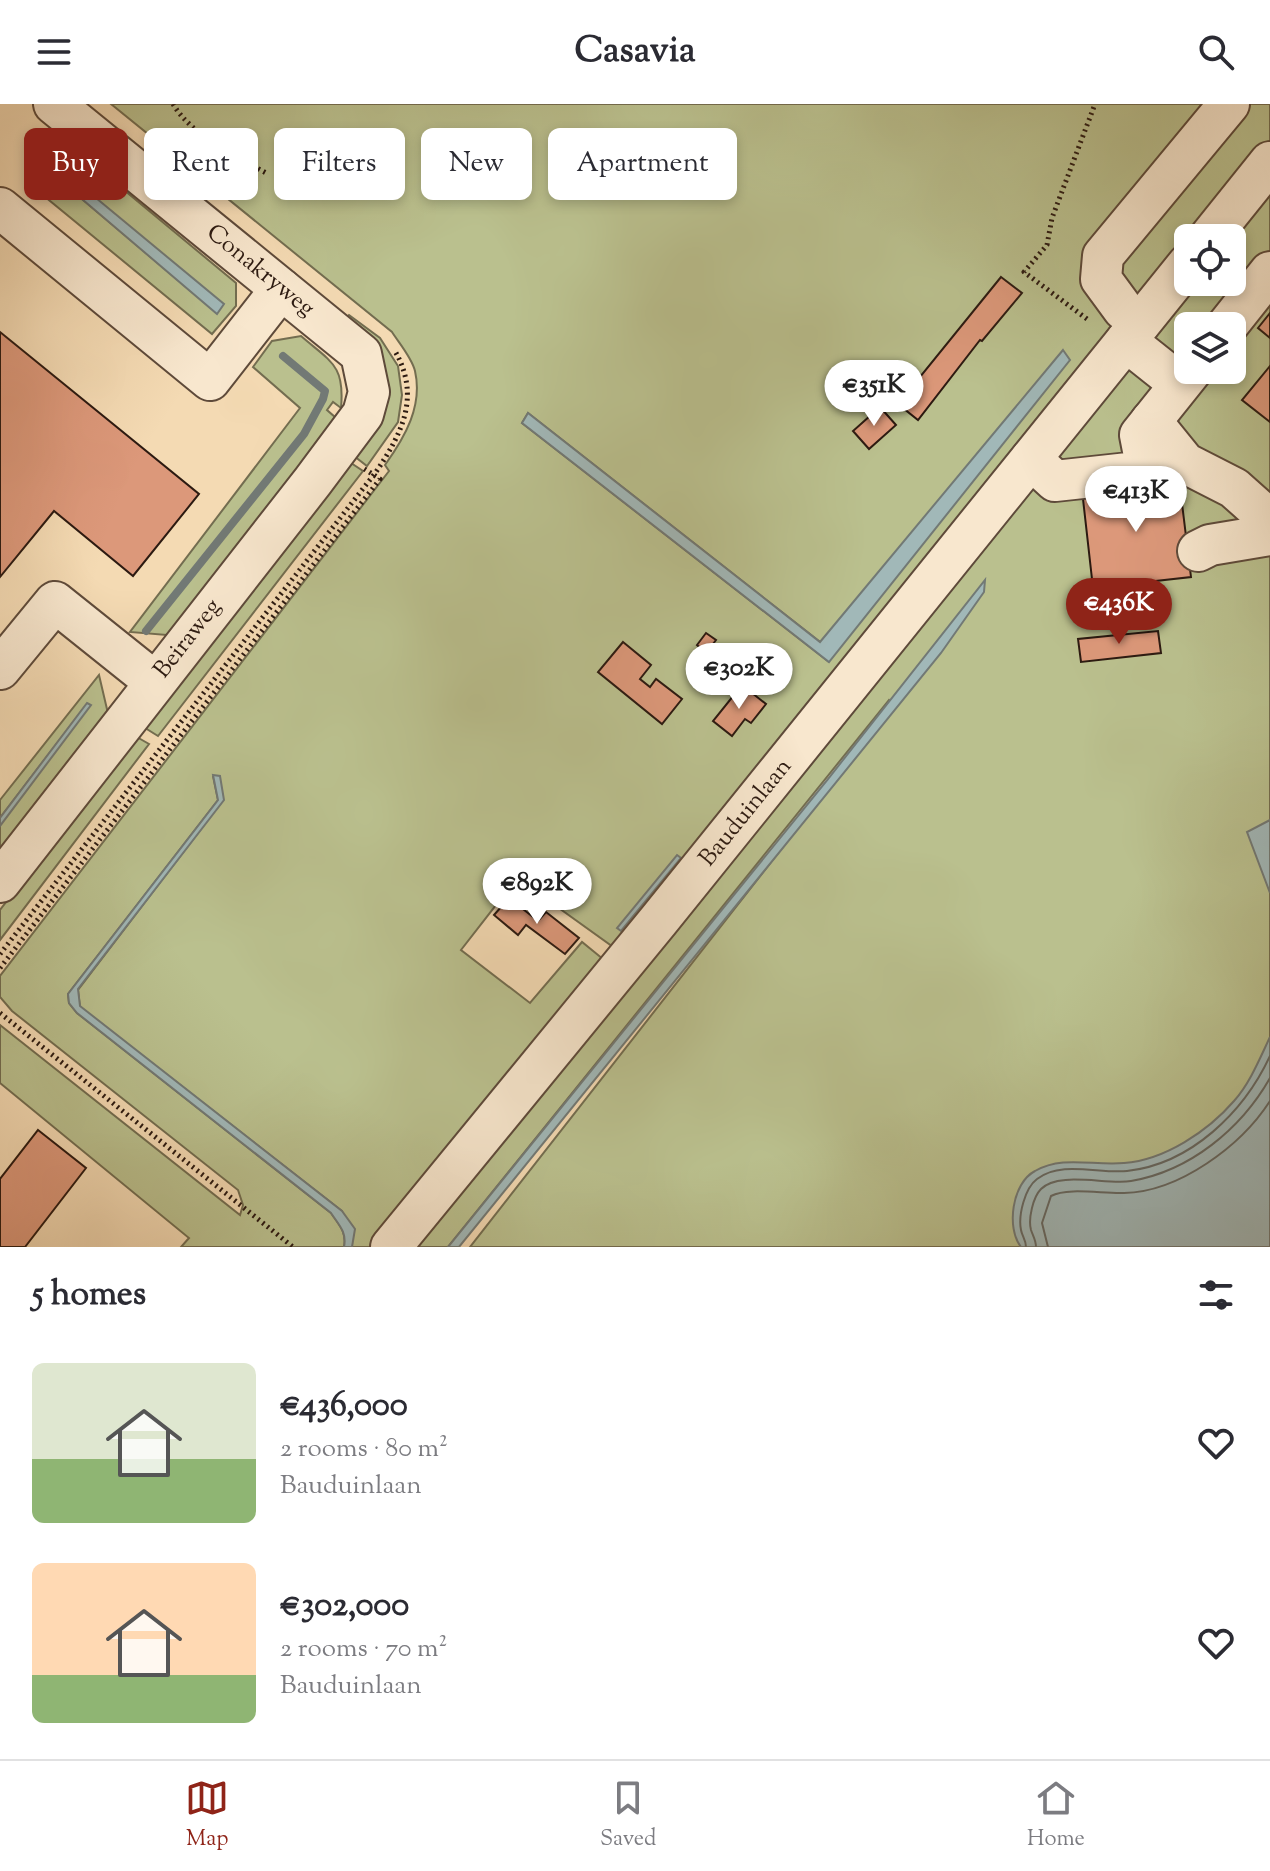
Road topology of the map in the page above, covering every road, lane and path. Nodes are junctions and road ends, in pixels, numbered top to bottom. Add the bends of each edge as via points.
1 (54, 104) edge
2 (173, 104) edge
3 (1095, 104) edge
4 (1229, 104) edge
5 (1270, 162) edge
6 (268, 174) dead end
7 (0, 208) edge
8 (1220, 224) edge
9 (1270, 272) edge
10 (1174, 281) edge
11 (281, 289) junction
12 (1238, 312) edge
13 (1129, 336) junction
14 (393, 348) dead end
15 (1174, 368) edge
16 (1180, 384) edge
17 (369, 392) joint
18 (1151, 421) junction
19 (336, 450) junction
20 (1031, 459) junction
21 (374, 475) junction
22 (1270, 520) edge
23 (1270, 535) edge
24 (1198, 551) dead end
25 (0, 669) edge
26 (155, 682) junction
27 (0, 882) edge
28 (0, 954) edge
29 (0, 968) edge
30 (0, 1013) edge
31 (293, 1247) edge
32 (391, 1247) edge

1 - 11 street, Conakryweg
2 - 6 path via 179,115 227,152
3 - 13 path via 1047,245 1024,272
4 - 13 street via 1103,256 1101,279 1123,309
5 - 8 street
7 - 11 street via 210,380
9 - 12 street
10 - 13 street, Bauduinlaan
11 - 17 street, Conakryweg via 361,354
13 - 15 street
13 - 20 street, Bauduinlaan
14 - 21 path via 407,378 407,410 398,440
16 - 18 street
17 - 19 street, Beiraweg via 363,414
18 - 20 street via 1140,435 1147,471 1055,481
18 - 22 street via 1185,463 1234,488
19 - 21 path
19 - 26 street, Beiraweg
20 - 32 street, Bauduinlaan
21 - 28 path
21 - 29 path via 380,479
23 - 24 street
25 - 26 street via 55,602
26 - 27 street, Beiraweg
30 - 31 path

